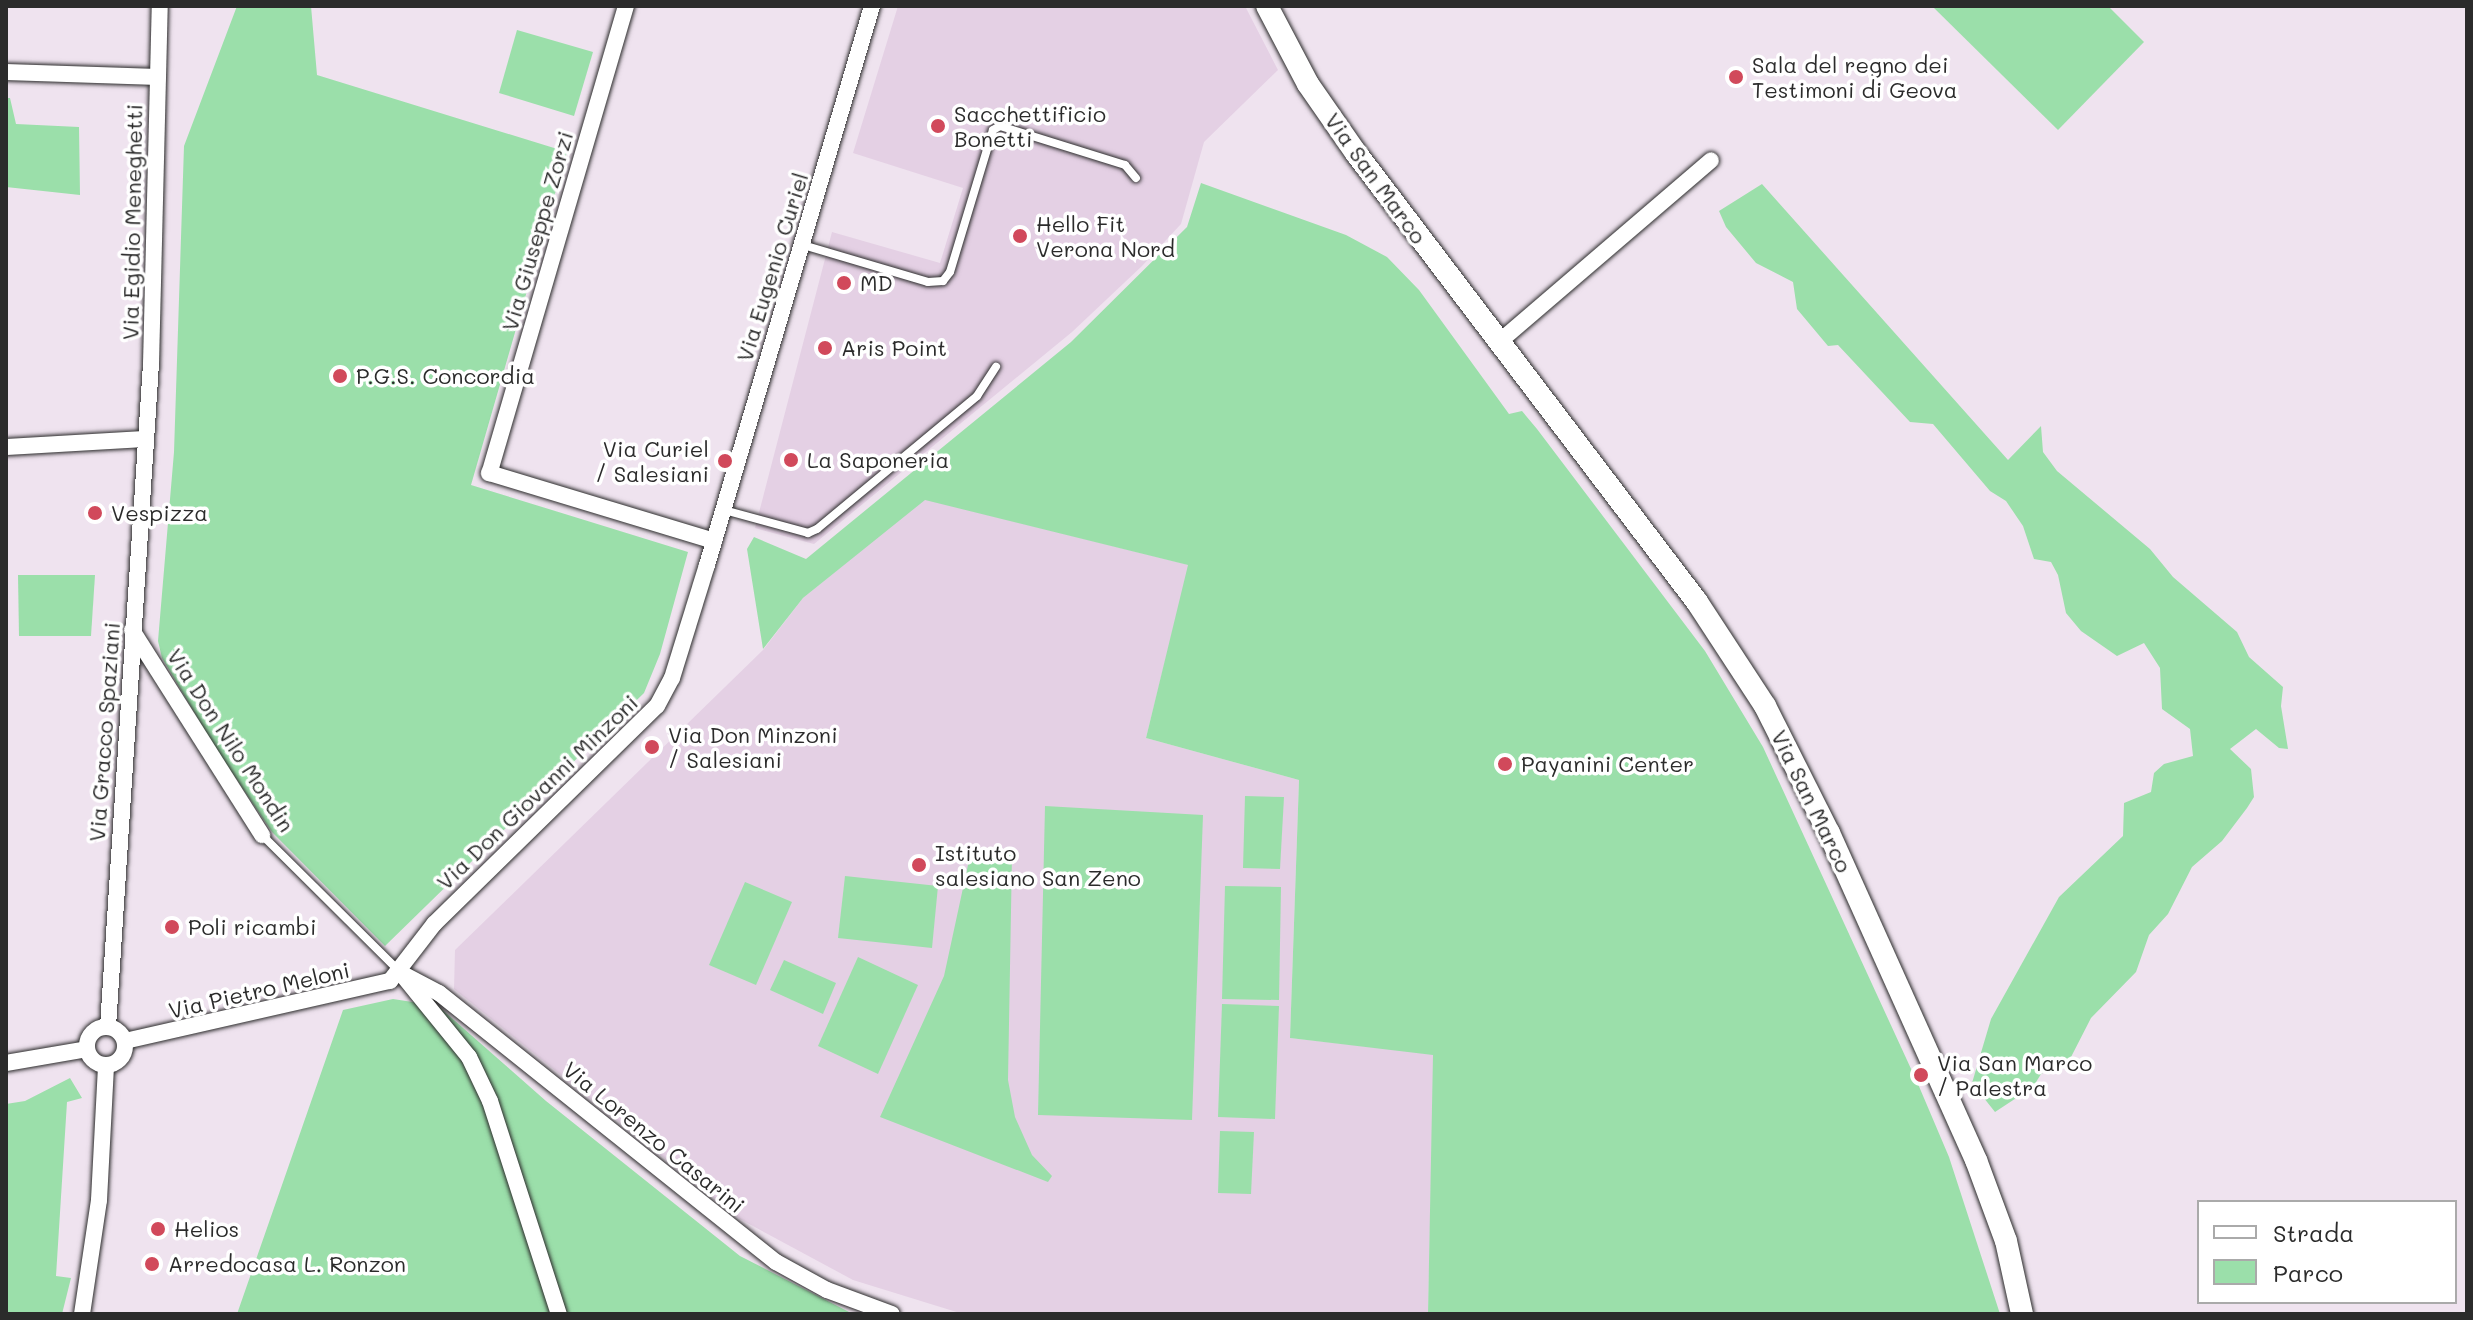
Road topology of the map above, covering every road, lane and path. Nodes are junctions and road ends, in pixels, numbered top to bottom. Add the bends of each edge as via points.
1 (160, 6) edge
2 (626, 6) edge
3 (872, 6) edge
4 (1267, 6) edge
5 (6, 72) edge
6 (158, 77) junction
7 (1711, 160) dead end
8 (1136, 178) dead end
9 (803, 245) junction
10 (1499, 342) junction
11 (996, 367) dead end
12 (145, 439) junction
13 (6, 447) edge
14 (724, 510) junction
15 (714, 541) junction
16 (132, 630) junction
17 (262, 835) joint
18 (401, 973) junction
19 (108, 1027) junction
20 (125, 1041) junction
21 (87, 1049) junction
22 (6, 1063) edge
23 (106, 1065) junction
24 (82, 1314) edge
25 (559, 1314) edge
26 (892, 1314) edge
27 (2022, 1314) edge

1 - 6 street, Via Egidio Meneghetti
2 - 15 street, Via Giuseppe Zorzi via 489,473
3 - 9 street, Via Eugenio Curiel
4 - 10 main road, Via San Marco via 1316,95
5 - 6 street
6 - 12 street, Via Egidio Meneghetti
7 - 10 street
8 - 9 lane via 1125,165 1000,126 993,130 943,281 928,282
9 - 14 street, Via Eugenio Curiel
10 - 27 main road, Via San Marco via 1721,635 1772,718 1976,1160 2006,1241
11 - 14 lane via 977,396 817,529 808,533
12 - 13 street
12 - 16 street, Via Gracco Spaziani
14 - 15 street, Via Eugenio Curiel
15 - 18 street, Via Don Giovanni Minzoni via 672,678 657,706 434,924
16 - 17 street, Via Don Nilo Mondin
16 - 19 street, Via Gracco Spaziani
17 - 18 lane, Via Don Nilo Mondin
18 - 20 street, Via Pietro Meloni via 377,986
18 - 25 street via 469,1057 490,1101
18 - 26 street, Via Lorenzo Casarini via 439,993 776,1262 827,1290
19 - 20 street
19 - 21 street via 90,1036
20 - 23 street via 119,1060
21 - 22 street
21 - 23 street
23 - 24 street via 99,1200

